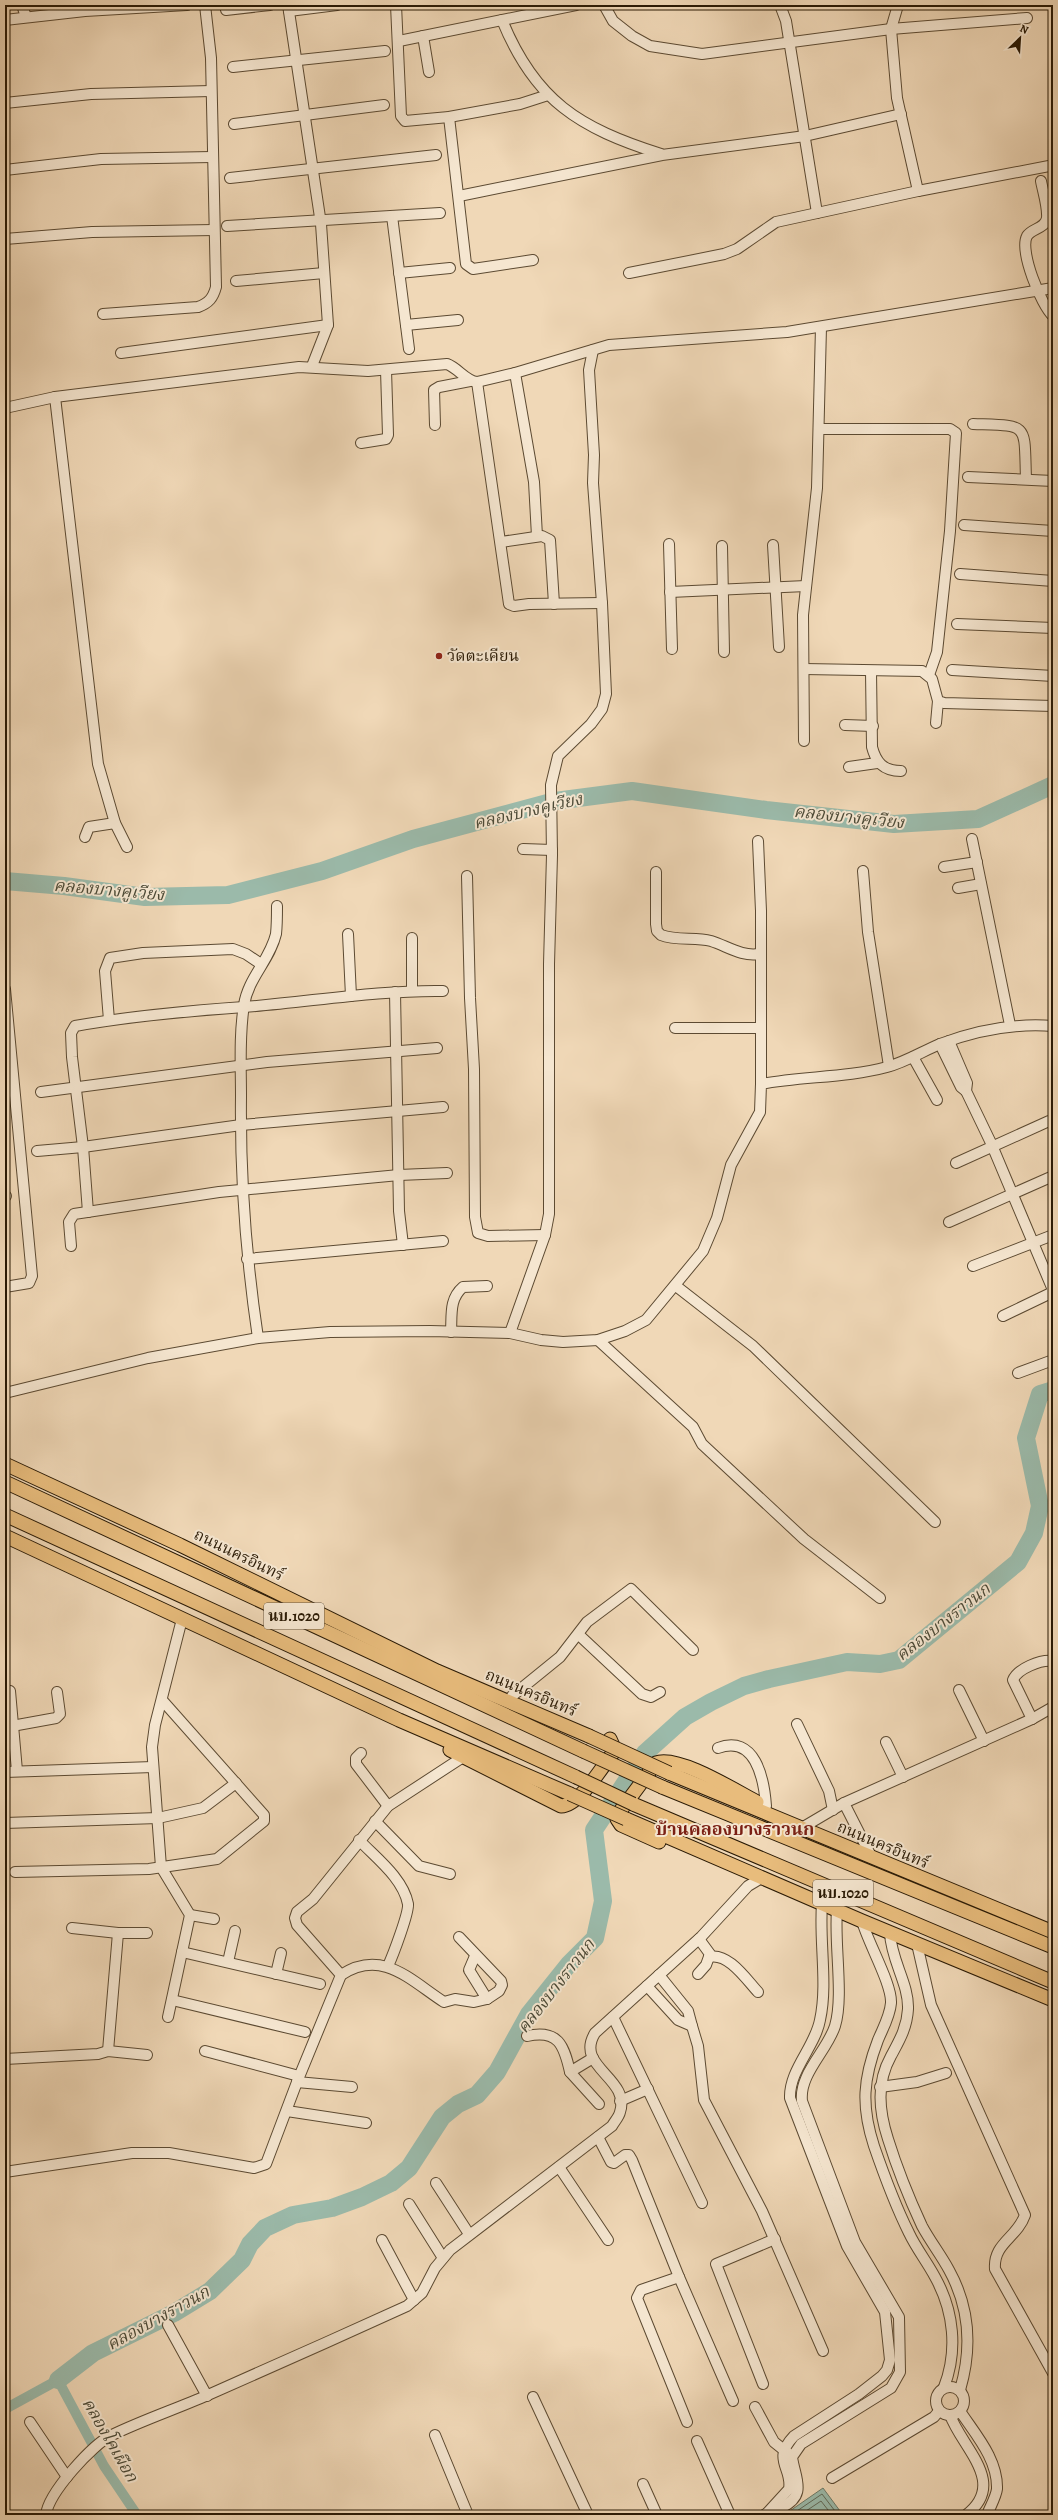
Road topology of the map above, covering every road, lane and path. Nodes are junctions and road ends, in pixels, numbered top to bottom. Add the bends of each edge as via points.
1 (22, 5) edge
2 (187, 5) edge
3 (205, 5) edge
4 (270, 5) edge
5 (337, 5) edge
6 (396, 5) edge
7 (576, 5) edge
8 (604, 5) edge
9 (780, 5) edge
10 (898, 5) edge
11 (288, 8) edge
12 (226, 10) dead end
13 (26, 18) junction
14 (1027, 18) dead end
15 (5, 20) edge
16 (502, 20) junction
17 (891, 29) junction
18 (423, 36) junction
19 (399, 41) junction
20 (790, 42) junction
21 (385, 51) dead end
22 (296, 60) junction
23 (233, 67) dead end
24 (429, 72) dead end
25 (211, 91) junction
26 (548, 95) junction
27 (5, 103) edge
28 (384, 105) dead end
29 (901, 114) junction
30 (304, 115) junction
31 (449, 117) junction
32 (234, 124) dead end
33 (805, 136) junction
34 (436, 155) dead end
35 (662, 155) junction
36 (212, 157) junction
37 (1049, 166) dead end
38 (313, 169) junction
39 (5, 170) edge
40 (230, 178) dead end
41 (1041, 181) dead end
42 (918, 191) junction
43 (459, 196) junction
44 (440, 213) dead end
45 (817, 213) junction
46 (392, 216) junction
47 (320, 221) junction
48 (227, 226) dead end
49 (214, 230) junction
50 (5, 239) edge
51 (533, 260) dead end
52 (450, 268) dead end
53 (324, 273) junction
54 (399, 273) junction
55 (629, 273) dead end
56 (236, 281) dead end
57 (1053, 288) edge
58 (1038, 290) junction
59 (103, 314) dead end
60 (1053, 316) edge
61 (458, 320) dead end
62 (328, 325) junction
63 (406, 325) junction
64 (820, 327) junction
65 (409, 349) dead end
66 (593, 350) junction
67 (121, 353) dead end
68 (312, 366) junction
69 (386, 370) junction
70 (515, 373) junction
71 (473, 381) junction
72 (55, 397) junction
73 (5, 408) edge
74 (973, 424) dead end
75 (435, 425) dead end
76 (819, 429) junction
77 (361, 443) dead end
78 (968, 477) dead end
79 (1026, 479) junction
80 (1053, 481) edge
81 (964, 525) dead end
82 (1053, 531) edge
83 (537, 536) junction
84 (501, 542) junction
85 (669, 544) dead end
86 (773, 545) dead end
87 (722, 546) dead end
88 (960, 574) dead end
89 (1053, 580) edge
90 (806, 586) junction
91 (775, 587) junction
92 (724, 590) junction
93 (670, 592) junction
94 (602, 603) junction
95 (554, 604) junction
96 (958, 624) dead end
97 (1053, 628) edge
98 (779, 647) dead end
99 (672, 649) dead end
100 (724, 652) dead end
101 (804, 669) junction
102 (952, 670) dead end
103 (871, 671) junction
104 (929, 675) junction
105 (1053, 676) edge
106 (938, 701) junction
107 (1053, 706) edge
108 (936, 723) dead end
109 (845, 725) dead end
110 (873, 726) junction
111 (804, 741) dead end
112 (878, 763) junction
113 (848, 767) dead end
114 (901, 771) dead end
115 (115, 823) junction
116 (85, 837) dead end
117 (972, 839) dead end
118 (758, 841) dead end
119 (127, 847) dead end
120 (523, 849) dead end
121 (552, 850) junction
122 (977, 862) junction
123 (944, 867) dead end
124 (864, 871) dead end
125 (656, 872) dead end
126 (467, 876) dead end
127 (981, 884) junction
128 (958, 888) dead end
129 (277, 906) dead end
130 (348, 934) dead end
131 (412, 938) dead end
132 (759, 954) junction
133 (261, 964) junction
134 (5, 989) edge
135 (412, 990) junction
136 (444, 991) dead end
137 (395, 992) junction
138 (351, 996) junction
139 (244, 1007) junction
140 (109, 1020) junction
141 (1010, 1025) junction
142 (1053, 1026) edge
143 (675, 1028) dead end
144 (760, 1028) junction
145 (945, 1043) junction
146 (437, 1048) dead end
147 (398, 1050) junction
148 (912, 1057) junction
149 (241, 1066) junction
150 (889, 1066) junction
151 (761, 1084) junction
152 (76, 1086) junction
153 (41, 1092) dead end
154 (937, 1100) dead end
155 (443, 1107) dead end
156 (399, 1111) junction
157 (1049, 1121) dead end
158 (241, 1124) junction
159 (992, 1146) junction
160 (83, 1147) junction
161 (37, 1152) dead end
162 (956, 1163) dead end
163 (447, 1173) dead end
164 (399, 1175) junction
165 (1053, 1176) edge
166 (242, 1190) junction
167 (1012, 1194) junction
168 (88, 1212) junction
169 (949, 1222) dead end
170 (1053, 1234) edge
171 (545, 1235) junction
172 (443, 1241) dead end
173 (1033, 1242) junction
174 (403, 1245) junction
175 (71, 1246) dead end
176 (247, 1258) junction
177 (973, 1266) dead end
178 (487, 1286) dead end
179 (676, 1286) junction
180 (5, 1287) edge
181 (1053, 1291) edge
182 (1003, 1316) dead end
183 (451, 1332) junction
184 (510, 1333) junction
185 (258, 1338) junction
186 (598, 1340) junction
187 (1053, 1360) edge
188 (1018, 1373) dead end
189 (5, 1393) edge
190 (5, 1464) edge
191 (5, 1482) edge
192 (5, 1515) edge
193 (935, 1522) dead end
194 (5, 1536) edge
195 (880, 1598) dead end
196 (182, 1619) junction
197 (578, 1636) junction
198 (693, 1650) dead end
199 (1053, 1661) edge
200 (437, 1671) junction
201 (959, 1690) dead end
202 (10, 1692) dead end
203 (57, 1692) dead end
204 (660, 1692) dead end
205 (512, 1696) junction
206 (162, 1700) junction
207 (1053, 1707) edge
208 (1032, 1719) junction
209 (400, 1720) junction
210 (797, 1724) dead end
211 (12, 1726) junction
212 (984, 1741) junction
213 (886, 1742) dead end
214 (718, 1748) dead end
215 (361, 1753) dead end
216 (463, 1757) junction
217 (153, 1767) junction
218 (17, 1771) junction
219 (5, 1772) edge
220 (903, 1777) junction
221 (236, 1783) junction
222 (844, 1803) junction
223 (388, 1806) junction
224 (766, 1806) junction
225 (833, 1810) junction
226 (158, 1818) junction
227 (375, 1821) junction
228 (5, 1823) edge
229 (798, 1828) junction
230 (359, 1840) junction
231 (872, 1858) junction
232 (161, 1867) junction
233 (749, 1871) junction
234 (15, 1872) dead end
235 (450, 1874) dead end
236 (763, 1878) junction
237 (822, 1904) junction
238 (837, 1910) junction
239 (190, 1915) junction
240 (214, 1919) dead end
241 (862, 1921) junction
242 (72, 1928) dead end
243 (235, 1931) dead end
244 (1053, 1932) edge
245 (118, 1933) junction
246 (147, 1933) dead end
247 (890, 1933) junction
248 (459, 1936) dead end
249 (699, 1939) junction
250 (917, 1944) junction
251 (1053, 1946) edge
252 (182, 1952) junction
253 (281, 1953) dead end
254 (475, 1956) junction
255 (709, 1957) junction
256 (228, 1962) junction
257 (388, 1966) junction
258 (898, 1972) junction
259 (276, 1974) junction
260 (698, 1974) dead end
261 (659, 1975) junction
262 (883, 1975) junction
263 (341, 1976) junction
264 (1053, 1982) edge
265 (320, 1984) dead end
266 (648, 1986) junction
267 (758, 1992) dead end
268 (822, 1994) junction
269 (837, 1994) junction
270 (487, 1999) junction
271 (172, 2000) junction
272 (1053, 2000) edge
273 (168, 2017) dead end
274 (613, 2017) junction
275 (692, 2026) junction
276 (305, 2032) dead end
277 (527, 2036) dead end
278 (874, 2050) junction
279 (108, 2051) junction
280 (205, 2051) dead end
281 (147, 2055) dead end
282 (890, 2057) junction
283 (593, 2058) junction
284 (5, 2059) edge
285 (570, 2072) junction
286 (946, 2073) dead end
287 (298, 2079) junction
288 (352, 2087) dead end
289 (880, 2087) junction
290 (648, 2089) junction
291 (620, 2101) junction
292 (599, 2104) dead end
293 (287, 2111) junction
294 (802, 2118) junction
295 (366, 2124) dead end
296 (598, 2137) junction
297 (888, 2140) junction
298 (874, 2145) junction
299 (559, 2167) junction
300 (5, 2172) edge
301 (436, 2183) dead end
302 (702, 2203) dead end
303 (409, 2204) dead end
304 (469, 2234) junction
305 (774, 2239) junction
306 (382, 2240) dead end
307 (608, 2240) dead end
308 (443, 2258) junction
309 (866, 2271) junction
310 (679, 2277) junction
311 (960, 2296) junction
312 (414, 2300) junction
313 (946, 2301) junction
314 (168, 2325) dead end
315 (823, 2351) dead end
316 (1053, 2373) edge
317 (764, 2384) dead end
318 (944, 2387) junction
319 (960, 2390) junction
320 (859, 2394) junction
321 (207, 2396) junction
322 (533, 2398) dead end
323 (733, 2401) dead end
324 (865, 2404) junction
325 (755, 2407) dead end
326 (939, 2411) junction
327 (960, 2411) junction
328 (950, 2415) junction
329 (30, 2422) dead end
330 (687, 2422) dead end
331 (435, 2436) dead end
332 (697, 2441) dead end
333 (788, 2454) junction
334 (67, 2477) junction
335 (832, 2478) dead end
336 (643, 2484) dead end
337 (766, 2514) edge
338 (46, 2515) edge
339 (468, 2515) edge
340 (588, 2515) edge
341 (657, 2515) edge
342 (730, 2515) edge
343 (966, 2515) edge
344 (987, 2515) edge

1 - 13 street
2 - 13 street via 85,11
3 - 25 street via 210,36
4 - 12 street
5 - 11 street
6 - 19 street
7 - 16 street
8 - 20 street via 613,20 632,36 650,46 672,51 702,54
9 - 20 street
10 - 17 street
11 - 22 street
13 - 15 street
14 - 17 street
16 - 18 street
16 - 26 street via 512,45 532,77
17 - 20 street
17 - 29 street
18 - 19 street
18 - 24 street
19 - 31 street via 401,116 410,122
20 - 33 street
21 - 22 street
22 - 23 street
22 - 30 street
25 - 27 street via 91,94
25 - 36 street
26 - 31 street via 520,104
26 - 35 street via 570,113 604,134
28 - 30 street
29 - 33 street
29 - 42 street
30 - 32 street
30 - 38 street
31 - 43 street
33 - 35 street
33 - 45 street
34 - 38 street
35 - 43 street
36 - 39 street via 101,159
36 - 49 street
37 - 42 street
38 - 40 street
38 - 47 street
41 - 58 street via 1047,217 1042,226 1028,235 1025,242 1029,267
42 - 45 street
43 - 51 street via 466,264 469,267 473,269
44 - 46 street
45 - 55 street via 776,222 737,249 724,254
46 - 47 street
46 - 54 street
47 - 48 street
47 - 53 street
49 - 50 street via 92,232
49 - 59 street via 216,287 213,297 207,304 198,307
52 - 54 street
53 - 56 street
53 - 62 street
54 - 63 street
57 - 58 street
58 - 60 street via 1046,310
58 - 64 street
61 - 63 street
62 - 67 street
62 - 68 street
63 - 65 street
64 - 66 street via 756,336 609,345
64 - 76 street
66 - 70 street
66 - 94 street via 589,370 594,448 593,483
68 - 69 street
68 - 72 street
69 - 71 street via 447,364 457,368
69 - 77 street via 388,435 386,439 378,442
70 - 71 street
70 - 83 street via 534,482
71 - 75 street via 434,390
71 - 84 street
72 - 73 street
72 - 115 street via 98,764
74 - 79 street via 1015,425 1022,430 1025,438
76 - 90 street via 817,488
76 - 104 street via 950,429 956,433 950,531 937,652
78 - 79 street
79 - 80 street
81 - 82 street
83 - 84 street
83 - 95 street via 547,536 550,540
84 - 95 street via 509,604
85 - 93 street
86 - 91 street
87 - 92 street
88 - 89 street
90 - 91 street
90 - 101 street via 803,615
91 - 92 street
91 - 98 street
92 - 93 street
92 - 100 street
93 - 99 street
94 - 95 street
94 - 121 street via 606,694 602,709 591,724 558,756 551,785
96 - 97 street
101 - 103 street
101 - 111 street
102 - 105 street
103 - 104 street via 922,671
103 - 110 street
104 - 106 street
106 - 107 street
106 - 108 street
109 - 110 street
110 - 112 street via 872,747
112 - 113 street
112 - 114 street via 888,769
115 - 116 street via 89,827
115 - 119 street
117 - 122 street
118 - 132 street via 761,911
120 - 121 street
121 - 171 street via 549,964 549,1214
122 - 123 street
122 - 127 street
124 - 150 street via 868,932
125 - 132 street via 656,924 661,935 693,938 736,951
126 - 171 street via 474,1069 475,1217 478,1232 482,1235
127 - 128 street
127 - 141 street
129 - 133 street via 276,933
130 - 138 street
131 - 135 street
132 - 144 street
133 - 139 street via 248,988
133 - 140 street via 233,949 143,953 110,958 105,971
134 - 180 street via 32,1276 29,1283
135 - 136 street
135 - 137 street
137 - 138 street
137 - 147 street
138 - 139 street
139 - 140 street via 205,1008
139 - 149 street
140 - 152 street via 75,1026 71,1033
141 - 142 street
141 - 145 street via 979,1031
143 - 144 street
144 - 151 street
145 - 148 street
145 - 159 street via 967,1083 966,1091
146 - 147 street
147 - 149 street
147 - 156 street
148 - 150 street
148 - 154 street
149 - 152 street
149 - 158 street
150 - 151 street via 837,1076
151 - 179 street via 760,1112 731,1165 710,1238
152 - 153 street
152 - 160 street
155 - 156 street
156 - 158 street
156 - 164 street
157 - 159 street
158 - 160 street
158 - 166 street
159 - 162 street
159 - 167 street
160 - 161 street
160 - 168 street
163 - 164 street
164 - 166 street
164 - 174 street via 399,1211
165 - 167 street
166 - 168 street
166 - 176 street
167 - 169 street
167 - 173 street
168 - 175 street via 74,1214 71,1218
170 - 173 street
171 - 184 street
172 - 174 street
173 - 177 street
173 - 181 street
174 - 176 street
176 - 185 street
178 - 183 street via 463,1286 456,1293 452,1302
179 - 186 street via 646,1320 625,1331
179 - 193 street via 753,1346
181 - 182 street
183 - 184 street
183 - 185 street via 330,1332
184 - 186 street via 541,1340
185 - 189 street via 148,1358
186 - 195 street via 693,1427 702,1444 804,1539
187 - 188 street
190 - 200 main road, ถนนนครอินทร์ / นบ.1020 via 180,1545
191 - 251 main road, ถนนนครอินทร์ / นบ.1020, bridge via 662,1787
192 - 264 main road, นบ.1020, bridge via 633,1804
194 - 196 main road, นบ.1020
196 - 206 street
196 - 209 main road, นบ.1020
197 - 198 street via 587,1622 631,1589
197 - 204 street via 642,1694 651,1696
197 - 205 street via 560,1657
199 - 208 street via 1045,1660 1015,1674 1013,1680
200 - 205 main road
200 - 229 main road, ถนนนครอินทร์ / นบ.1020, bridge
201 - 212 street
202 - 211 street
203 - 211 street via 60,1714 56,1718
205 - 216 main road via 612,1740 613,1753 577,1800 569,1806 561,1806
206 - 217 street via 155,1725
206 - 221 street
207 - 208 street
208 - 212 street
209 - 216 main road
209 - 233 main road, นบ.1020, bridge
210 - 225 street via 828,1791
211 - 218 street
212 - 220 street
213 - 220 street
214 - 224 street via 728,1744 748,1750 765,1788
215 - 223 street via 356,1758 356,1764
216 - 223 street
217 - 218 street
217 - 226 street
218 - 219 street
220 - 222 street
221 - 226 street via 203,1808
221 - 232 street via 264,1815 264,1821 217,1859
222 - 225 street
222 - 231 street
223 - 227 street
224 - 229 main road
224 - 233 main road via 686,1766 663,1760 656,1763 618,1814 617,1819 621,1825 636,1833 730,1870
225 - 229 street
226 - 228 street
226 - 232 street
227 - 230 street
227 - 235 street via 419,1866
229 - 231 main road, ถนนนครอินทร์ / นบ.1020
230 - 257 street via 400,1885 408,1905 396,1949
230 - 263 street via 313,1899 297,1912 295,1918 297,1925
231 - 244 main road, ถนนนครอินทร์ / นบ.1020
232 - 234 street
232 - 239 street
233 - 236 main road, นบ.1020
236 - 237 main road, นบ.1020
236 - 249 street via 748,1886
237 - 238 main road, นบ.1020
237 - 268 street
238 - 241 main road, นบ.1020
238 - 269 street
239 - 240 street
239 - 252 street
241 - 247 main road, นบ.1020
241 - 262 street via 867,1941
242 - 245 street
243 - 256 street
245 - 246 street
245 - 279 street
247 - 250 main road, นบ.1020
247 - 258 street
248 - 254 street
249 - 255 street via 710,1954
249 - 261 street
250 - 272 main road, นบ.1020
250 - 316 street via 931,2005 1025,2215 1018,2230 998,2250 994,2258 995,2269
252 - 256 street
252 - 271 street
253 - 259 street
254 - 270 street via 469,1967 469,1974
254 - 270 street via 502,1985 499,1991
255 - 260 street
255 - 267 street via 725,1959
256 - 259 street
257 - 263 street via 370,1964 349,1970
257 - 270 street via 444,2002 455,1999 474,2002
258 - 262 street
258 - 282 street via 906,1993 907,2020 900,2042
259 - 265 street
261 - 266 street
261 - 275 street via 688,2011
262 - 278 street via 891,2003
263 - 287 street
266 - 274 street
266 - 275 street via 678,2020
268 - 269 street
268 - 294 street via 823,2008 816,2035 790,2088 790,2098
269 - 294 street via 834,2026 804,2083 801,2094
271 - 273 street
271 - 276 street
274 - 283 street via 595,2033 590,2042 589,2050
274 - 290 street
275 - 305 street via 698,2046 704,2100
277 - 285 street via 548,2035 557,2040 563,2046
278 - 282 street
278 - 298 street via 864,2095
279 - 281 street
279 - 284 street via 98,2054
280 - 287 street
282 - 289 street
283 - 285 street
283 - 291 street via 617,2088
285 - 292 street
286 - 289 street via 917,2082
287 - 288 street
287 - 293 street
289 - 297 street
290 - 291 street
290 - 302 street
291 - 296 street via 620,2112 612,2126
293 - 295 street
293 - 300 street via 266,2164 260,2168 169,2153 132,2153
294 - 309 street
296 - 299 street
296 - 310 street via 611,2162 614,2163 629,2155
297 - 298 street
297 - 311 street via 923,2227 949,2271
298 - 313 street via 909,2234 936,2278
299 - 304 street
299 - 307 street
301 - 304 street
303 - 308 street
304 - 308 street
305 - 315 street
305 - 317 street via 716,2264
306 - 312 street
308 - 312 street via 422,2294
309 - 320 street via 885,2312 890,2360 887,2370
309 - 324 street via 899,2317 900,2372 891,2388
310 - 323 street
310 - 330 street via 641,2290 637,2298
311 - 313 street
311 - 319 street via 968,2341 966,2372
312 - 321 street via 407,2306
313 - 318 street via 953,2341 950,2370
314 - 321 street
318 - 319 street via 955,2387
318 - 326 street via 936,2395 936,2406
319 - 327 street via 964,2401
320 - 324 street
320 - 333 street via 794,2436
321 - 334 street via 105,2439
322 - 340 street
324 - 333 street
325 - 333 street via 774,2442
326 - 328 street
326 - 335 street via 934,2417
327 - 328 street
327 - 344 street via 996,2471 997,2490
328 - 343 street via 982,2474 984,2488 976,2508
329 - 334 street
331 - 339 street
332 - 342 street
333 - 337 street via 799,2484 798,2492 793,2500
334 - 338 street via 50,2499
336 - 341 street

